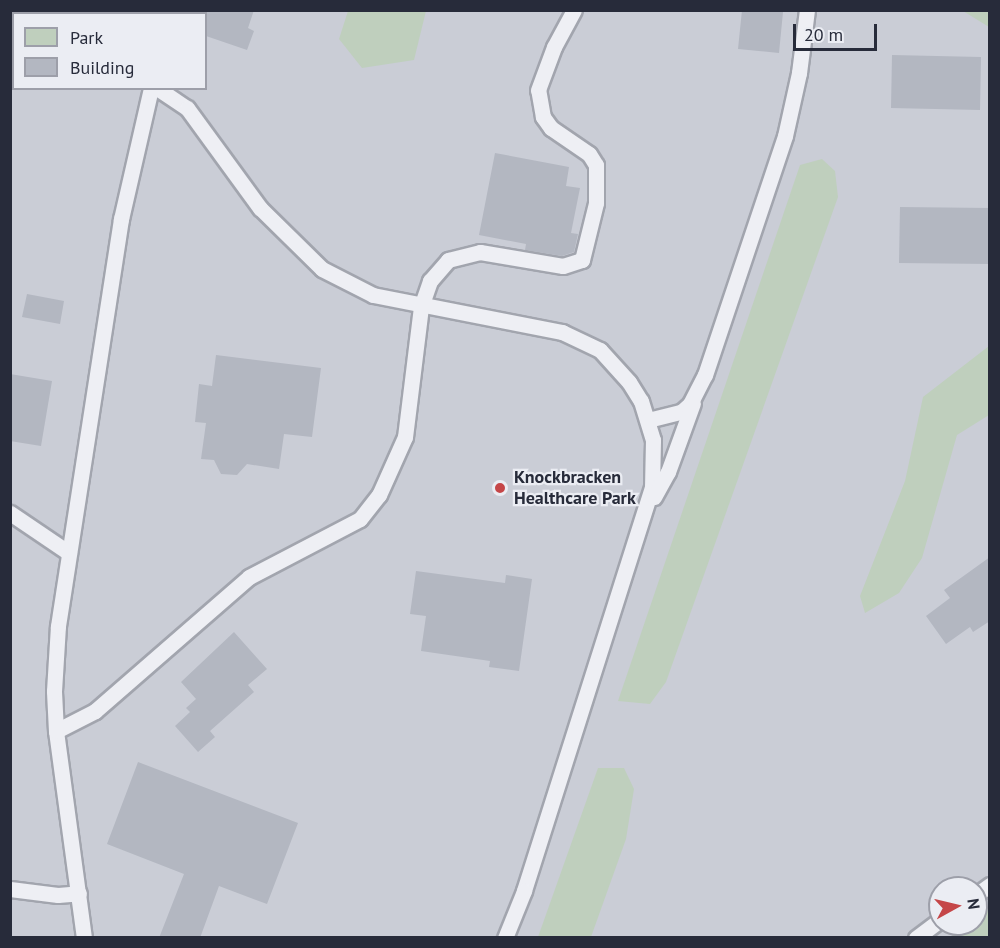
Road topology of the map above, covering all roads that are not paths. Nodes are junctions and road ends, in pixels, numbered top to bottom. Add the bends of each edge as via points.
1 (574, 10) edge
2 (807, 10) edge
3 (151, 90) edge
4 (161, 90) edge
5 (421, 307) junction
6 (696, 394) junction
7 (648, 420) junction
8 (10, 513) edge
9 (645, 513) junction
10 (69, 553) junction
11 (56, 731) junction
12 (10, 889) edge
13 (79, 893) junction
14 (84, 938) edge
15 (505, 938) edge

1 - 5 lane via 546,64 538,90 543,117 550,128 589,154 596,165 599,183 586,254 570,266 495,252 464,254 439,270
2 - 6 lane via 800,73 785,136
3 - 10 lane via 121,219
4 - 5 lane via 187,108 260,208 322,268 373,295
5 - 7 lane via 562,332 582,341 600,350 630,382
5 - 11 lane via 405,437 379,495 360,519 249,577 95,711
6 - 7 lane via 673,417
6 - 9 lane via 668,472
7 - 9 lane via 655,465
8 - 10 lane
9 - 15 lane via 524,891
10 - 11 lane via 58,626
11 - 13 lane
12 - 13 lane via 58,895
13 - 14 lane

